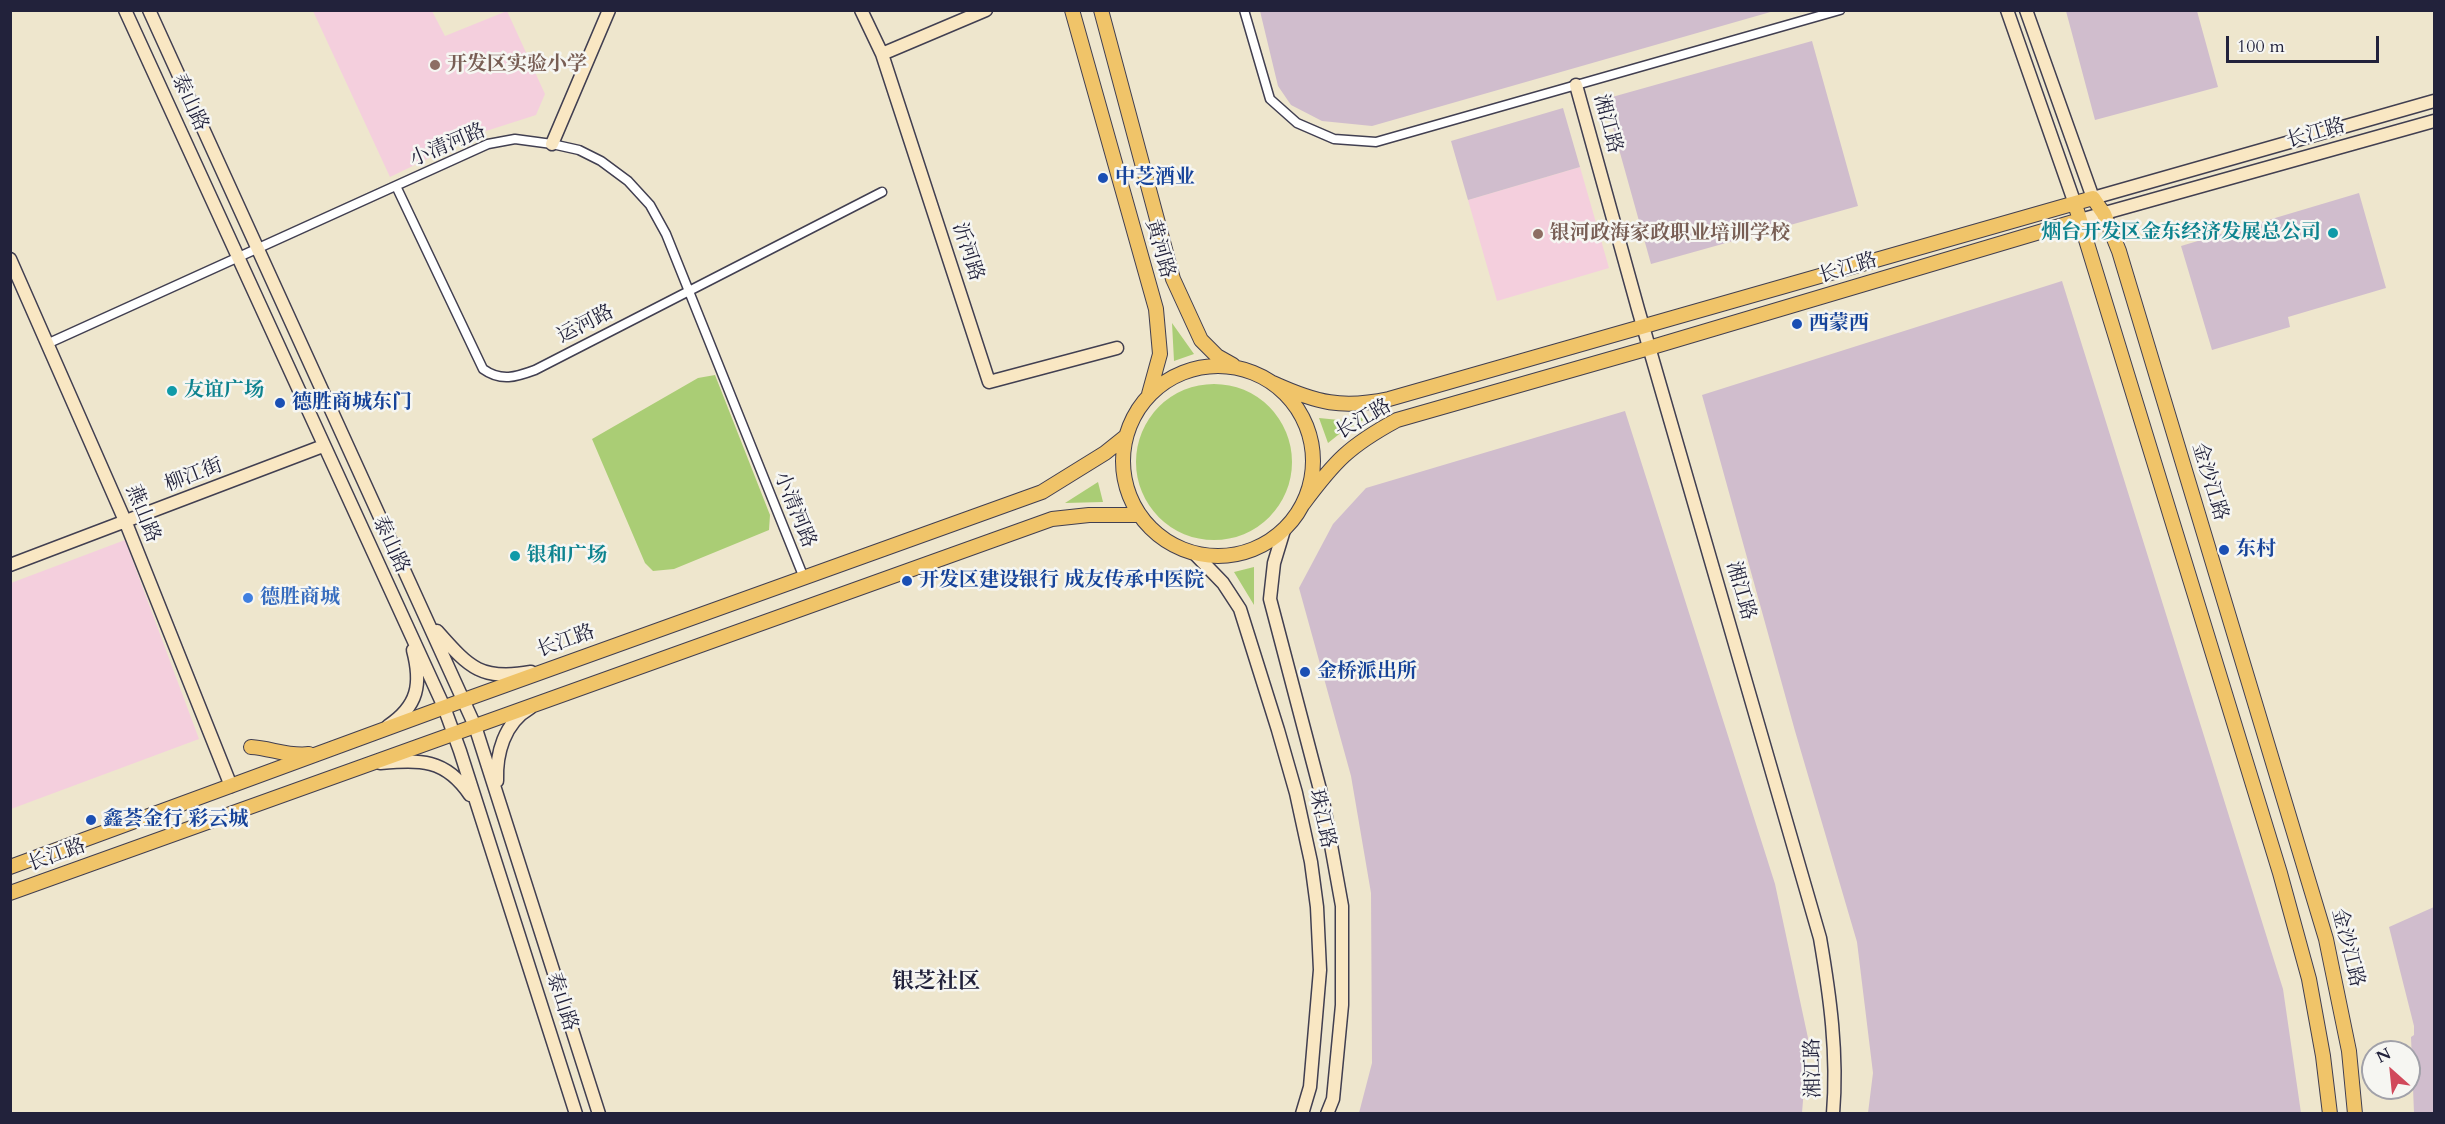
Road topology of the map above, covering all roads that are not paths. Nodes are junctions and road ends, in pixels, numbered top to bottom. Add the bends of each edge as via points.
1 (609, 10) edge
2 (861, 10) edge
3 (986, 10) edge
4 (1072, 10) edge
5 (1101, 10) edge
6 (1244, 10) edge
7 (1840, 10) edge
8 (2007, 10) edge
9 (2026, 10) edge
10 (150, 11) edge
11 (128, 16) edge
12 (882, 54) junction
13 (1576, 85) junction
14 (2434, 101) edge
15 (2434, 121) edge
16 (552, 144) junction
17 (396, 186) junction
18 (882, 192) dead end
19 (2093, 198) junction
20 (2075, 204) junction
21 (2104, 214) junction
22 (2080, 220) junction
23 (259, 248) junction
24 (239, 257) junction
25 (10, 259) edge
26 (688, 291) junction
27 (1643, 327) junction
28 (49, 343) junction
29 (1117, 348) dead end
30 (1649, 348) junction
31 (1238, 368) junction
32 (1273, 383) junction
33 (1149, 394) junction
34 (1125, 437) junction
35 (323, 446) junction
36 (1303, 504) junction
37 (1139, 515) junction
38 (126, 523) junction
39 (1284, 530) junction
40 (1196, 555) junction
41 (10, 565) edge
42 (804, 578) junction
43 (427, 620) junction
44 (408, 629) junction
45 (556, 667) junction
46 (464, 700) junction
47 (539, 703) junction
48 (444, 707) junction
49 (475, 726) junction
50 (381, 730) junction
51 (454, 733) junction
52 (251, 747) dead end
53 (320, 753) junction
54 (370, 764) junction
55 (231, 786) junction
56 (497, 795) junction
57 (476, 802) junction
58 (10, 867) edge
59 (10, 894) edge
60 (576, 1113) edge
61 (599, 1113) edge
62 (1302, 1113) edge
63 (1328, 1113) edge
64 (1833, 1113) edge
65 (2330, 1113) edge
66 (2355, 1113) edge

1 - 16 main road
2 - 12 main road, 沂河路
3 - 12 main road
4 - 33 main road, 黄河路 via 1156,309 1160,354
5 - 31 main road, 黄河路 via 1173,279 1201,340 1216,356
6 - 13 street via 1270,99 1297,123 1334,139 1376,142
7 - 13 street
8 - 20 main road
9 - 19 main road, 金沙江路
10 - 11 main road
10 - 23 main road, 泰山路
11 - 24 main road, 泰山路
12 - 29 main road, 沂河路 via 989,382
13 - 27 main road, 湘江路
14 - 19 main road, 长江路
15 - 21 main road, 长江路
16 - 17 street, 小清河路 via 515,139 488,144
16 - 26 street, 小清河路 via 579,150 628,181 650,205 666,234
17 - 23 street, 小清河路
17 - 26 street, 运河路 via 474,355 493,376 512,378 535,370
18 - 26 street, 运河路
19 - 20 main road, 长江路
19 - 21 main road, 金沙江路
20 - 22 main road
20 - 27 main road, 长江路
21 - 22 main road, 长江路
21 - 66 main road, 金沙江路 via 2119,251 2326,939 2349,1051
22 - 30 main road, 长江路
22 - 65 main road via 2303,958
23 - 24 street, 小清河路
23 - 43 main road, 泰山路
24 - 28 street, 小清河路
24 - 35 main road, 泰山路
25 - 28 main road, 燕山路
26 - 42 street, 小清河路
27 - 30 main road, 湘江路
27 - 32 main road, 长江路 via 1365,404 1342,405 1304,397
28 - 38 main road, 燕山路
30 - 36 main road, 长江路 via 1397,420 1359,441 1339,458
30 - 64 main road, 湘江路 via 1821,938 1832,1007
31 - 32 main road
31 - 33 main road via 1208,366 1188,371
32 - 36 main road via 1302,414 1308,430 1314,462
33 - 34 main road
34 - 37 main road via 1123,471 1131,502
34 - 42 main road, 长江路 via 1042,492
35 - 38 main road, 柳江街
35 - 44 main road, 泰山路
36 - 39 main road
37 - 40 main road via 1162,539
37 - 47 main road, 长江路 via 1052,519
38 - 41 main road, 柳江街
38 - 55 main road, 燕山路
39 - 40 main road via 1268,543 1238,555
39 - 63 main road via 1274,563 1270,599 1323,801 1342,906 1342,1005 1333,1099
40 - 62 main road, 珠江路 via 1223,583 1240,609 1281,740 1311,862 1320,970 1310,1087
42 - 45 main road, 长江路
43 - 45 main road via 477,670 503,675
43 - 46 main road, 泰山路
44 - 48 main road, 泰山路
44 - 50 main road via 416,660 415,695 406,711
45 - 46 main road, 长江路
46 - 48 main road, 长江路
46 - 49 main road, 泰山路
47 - 49 main road, 长江路
47 - 56 main road via 513,722 504,739 498,756
48 - 50 main road, 长江路
48 - 51 main road, 泰山路
49 - 51 main road, 长江路
49 - 56 main road, 泰山路
50 - 53 main road, 长江路
51 - 54 main road, 长江路
51 - 57 main road, 泰山路
52 - 53 main road via 302,755
53 - 55 main road, 长江路
54 - 57 main road via 419,761 439,765
54 - 59 main road, 长江路
55 - 58 main road, 长江路
56 - 61 main road, 泰山路
57 - 60 main road, 泰山路

